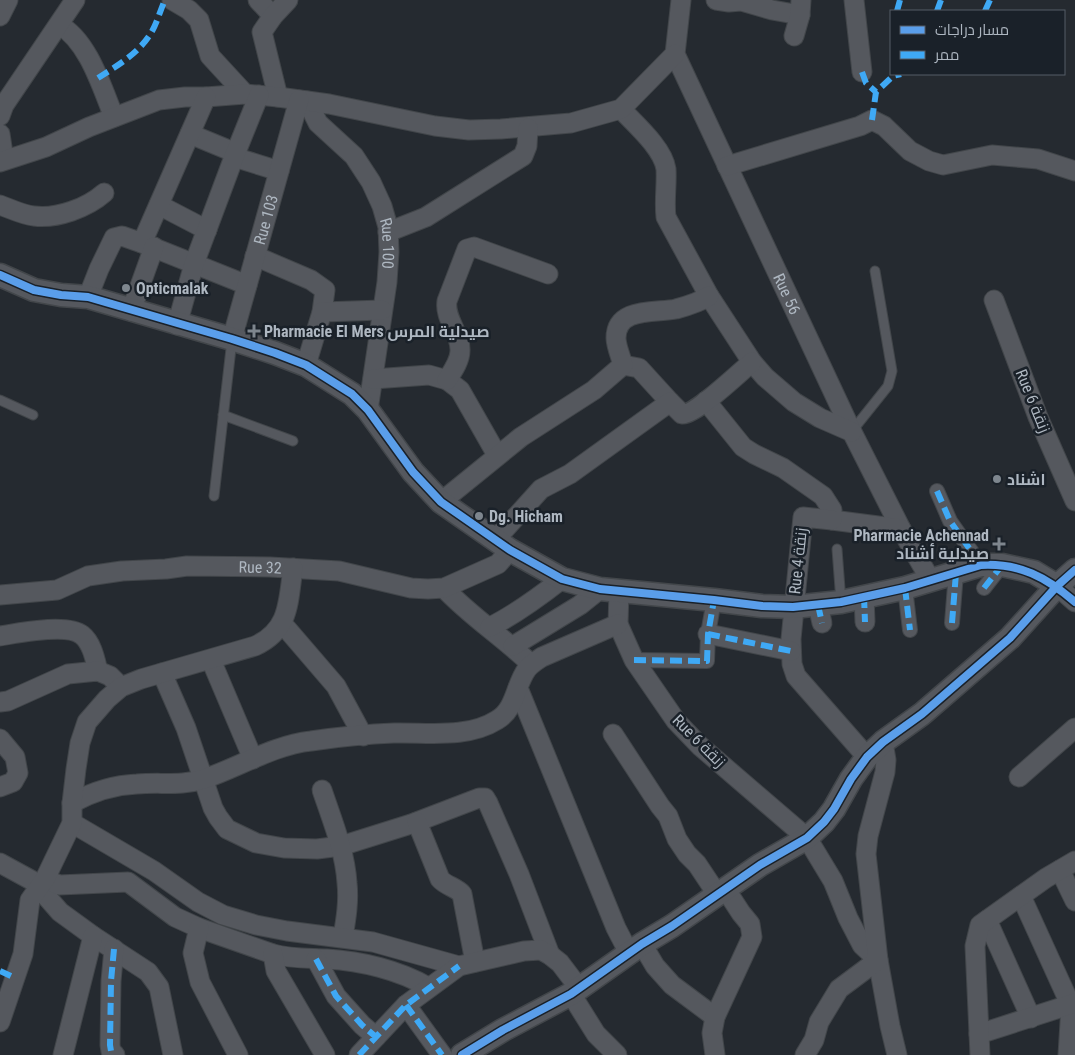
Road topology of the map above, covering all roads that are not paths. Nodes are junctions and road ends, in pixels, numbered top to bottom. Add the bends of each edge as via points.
1 (76, 0) edge
2 (172, 0) edge
3 (258, 0) edge
4 (288, 0) edge
5 (681, 0) edge
6 (716, 0) edge
7 (854, 0) edge
8 (801, 8) edge
9 (273, 16) junction
10 (59, 25) junction
11 (794, 36) dead end
12 (675, 54) junction
13 (862, 72) dead end
14 (252, 95) junction
15 (206, 97) junction
16 (278, 97) junction
17 (303, 101) junction
18 (621, 109) junction
19 (0, 116) edge
20 (114, 117) junction
21 (528, 128) junction
22 (0, 134) edge
23 (190, 134) junction
24 (235, 155) junction
25 (2, 161) edge
26 (727, 166) junction
27 (279, 171) junction
28 (1075, 171) edge
29 (104, 193) dead end
30 (0, 205) edge
31 (158, 205) junction
32 (207, 230) junction
33 (388, 232) junction
34 (148, 245) junction
35 (255, 256) junction
36 (194, 264) junction
37 (0, 266) edge
38 (875, 271) dead end
39 (548, 274) dead end
40 (0, 275) edge
41 (247, 285) junction
42 (34, 290) junction
43 (709, 296) junction
44 (88, 297) junction
45 (994, 300) dead end
46 (131, 310) junction
47 (382, 310) junction
48 (322, 312) junction
49 (177, 325) junction
50 (232, 339) junction
51 (752, 362) junction
52 (306, 365) junction
53 (623, 365) junction
54 (372, 379) junction
55 (447, 380) junction
56 (0, 400) edge
57 (706, 401) junction
58 (670, 402) junction
59 (368, 410) junction
60 (33, 415) dead end
61 (223, 415) junction
62 (852, 432) junction
63 (293, 442) dead end
64 (497, 455) junction
65 (812, 488) junction
66 (937, 491) dead end
67 (214, 496) dead end
68 (1075, 501) edge
69 (441, 502) junction
70 (802, 516) junction
71 (832, 520) junction
72 (901, 529) junction
73 (503, 545) junction
74 (837, 549) dead end
75 (991, 565) junction
76 (293, 568) junction
77 (1075, 570) edge
78 (956, 573) junction
79 (562, 578) junction
80 (930, 580) junction
81 (1057, 586) junction
82 (444, 588) junction
83 (905, 588) junction
84 (984, 588) dead end
85 (610, 590) junction
86 (0, 595) edge
87 (864, 596) junction
88 (714, 600) junction
89 (841, 602) junction
90 (1075, 602) edge
91 (793, 607) junction
92 (865, 622) dead end
93 (952, 623) dead end
94 (618, 624) junction
95 (281, 627) junction
96 (490, 627) junction
97 (910, 630) dead end
98 (708, 634) junction
99 (0, 636) edge
100 (513, 646) junction
101 (791, 651) junction
102 (211, 660) junction
103 (634, 660) junction
104 (531, 664) junction
105 (98, 671) junction
106 (162, 673) junction
107 (121, 687) junction
108 (518, 688) junction
109 (0, 702) edge
110 (1075, 728) edge
111 (613, 734) dead end
112 (364, 736) junction
113 (0, 739) edge
114 (875, 749) junction
115 (253, 760) junction
116 (1019, 777) dead end
117 (203, 779) junction
118 (0, 787) edge
119 (322, 790) dead end
120 (72, 803) junction
121 (417, 822) junction
122 (72, 823) junction
123 (808, 838) junction
124 (341, 846) junction
125 (0, 863) edge
126 (1068, 866) edge
127 (42, 883) junction
128 (721, 892) junction
129 (1021, 896) junction
130 (1075, 901) edge
131 (988, 920) junction
132 (199, 928) junction
133 (93, 936) junction
134 (343, 937) junction
135 (114, 948) junction
136 (636, 948) junction
137 (273, 954) junction
138 (550, 954) junction
139 (316, 959) junction
140 (878, 960) junction
141 (467, 964) junction
142 (8, 974) edge
143 (428, 987) junction
144 (575, 991) junction
145 (406, 1004) junction
146 (1073, 1004) edge
147 (715, 1017) junction
148 (1031, 1018) junction
149 (0, 1022) edge
150 (979, 1034) junction
151 (376, 1037) junction
152 (812, 1050) edge
153 (606, 1052) edge
154 (63, 1055) edge
155 (114, 1055) edge
156 (173, 1055) edge
157 (238, 1055) edge
158 (325, 1055) edge
159 (359, 1055) edge
160 (442, 1055) edge
161 (462, 1055) edge
162 (715, 1055) edge
163 (897, 1055) edge
164 (980, 1055) edge
165 (1068, 1055) edge

1 - 10 street
2 - 14 street via 199,20 210,56
3 - 9 street
4 - 9 street
5 - 12 street
6 - 8 street via 741,1 772,10
7 - 13 street
8 - 11 street
9 - 16 street via 262,35
10 - 19 street via 4,105
10 - 20 street via 82,46
12 - 18 street
12 - 26 street, Rue 56
14 - 15 street
14 - 16 street
14 - 24 street
15 - 20 street via 159,100
15 - 23 street
16 - 17 street
17 - 21 street via 435,126 469,130
17 - 27 street, Rue 103
17 - 33 street, Rue 100 via 318,123 354,156 371,182 382,206
18 - 21 street via 571,124
18 - 43 street via 658,150 666,167 666,217
20 - 25 street via 46,147
21 - 33 street via 523,156 426,217
22 - 25 street
23 - 24 street
23 - 31 street
24 - 27 street
24 - 32 street
26 - 28 street via 872,120 884,126 910,151 943,165 992,155 1038,159
26 - 62 street, Rue 56
27 - 35 street, Rue 103
29 - 30 street via 82,208 59,215 34,216
31 - 32 street
31 - 34 street
32 - 36 street
33 - 47 street, Rue 100 via 390,252
34 - 36 street
34 - 44 street via 122,236 114,238
34 - 46 street
35 - 41 street, Rue 103
35 - 48 street via 321,286 326,293
36 - 41 street
36 - 49 street
37 - 42 street
38 - 62 lane via 892,371 888,386
39 - 55 street via 474,247 467,249 447,302 446,309 460,350
40 - 42 street
41 - 50 street, Rue 103
42 - 44 street
43 - 51 street
43 - 53 street via 677,309 628,316 619,324 616,338
44 - 46 street
45 - 68 street, Rue 6 زنقة via 1038,417
46 - 49 street
47 - 48 street
47 - 54 street, Rue 100
48 - 52 street
49 - 50 street
50 - 52 street
50 - 61 lane
51 - 57 street
51 - 62 street via 794,402
52 - 59 street via 352,394
53 - 58 street via 639,368
53 - 64 street via 594,390
54 - 55 street via 429,375
54 - 59 street, Rue 100
55 - 64 street via 460,390
56 - 60 lane
57 - 58 street via 686,414
57 - 65 street via 743,447
58 - 73 street, Rue 32 via 575,471 541,488
59 - 69 street via 413,472
61 - 63 lane
61 - 67 lane
62 - 72 street, Rue 56
64 - 69 street
65 - 70 street
65 - 71 street via 828,503
66 - 75 street via 950,522
69 - 73 street
70 - 71 street, Rue 4 زنقة
70 - 91 street, Rue 4 زنقة
71 - 72 street, Rue 4 زنقة
72 - 80 street, Rue 56
73 - 79 street
73 - 82 street, Rue 32 via 498,564
74 - 89 lane
75 - 78 street
75 - 81 street via 1034,572
75 - 84 street
76 - 82 street, Rue 32 via 339,570 411,588
76 - 86 street, Rue 32 via 187,566 122,571 88,576 57,590
76 - 95 street
77 - 81 street
78 - 80 street
78 - 93 street
79 - 85 street
79 - 96 street via 540,596
80 - 83 street
81 - 90 street
81 - 114 street via 1010,638 922,714
82 - 96 street via 462,607
83 - 87 street
83 - 97 street
85 - 88 street
85 - 94 street, Rue 6 زنقة
85 - 100 street
87 - 89 street
87 - 92 street
88 - 91 street
88 - 98 street
89 - 91 street via 820,614
91 - 101 street, Rue 4 زنقة
94 - 103 street, Rue 6 زنقة
94 - 104 street
95 - 102 street via 268,640
95 - 112 street via 287,629 327,674
96 - 100 street
98 - 101 street
98 - 103 street via 707,661
99 - 105 street via 67,629 82,634 93,652
100 - 104 street
101 - 114 street, Rue 4 زنقة via 796,676
102 - 106 street
102 - 115 street
103 - 123 street, Rue 6 زنقة via 676,721 700,746
104 - 108 street
105 - 107 street via 110,676
105 - 109 street via 68,674 8,702
106 - 107 street
106 - 117 street via 186,728
107 - 120 street via 87,722 80,743
108 - 112 street via 506,713 483,727 464,732
108 - 136 street via 616,928
110 - 116 street
111 - 128 street via 668,816 687,854
112 - 115 street via 309,741
113 - 118 street via 15,757 18,773 13,782
114 - 123 street via 851,779 834,809
114 - 140 street via 886,760 866,854
115 - 117 street
117 - 120 street via 185,783 114,786
117 - 124 street via 218,817 234,834 266,846 316,849
119 - 124 street
120 - 122 street
121 - 124 street
121 - 138 street via 484,798 519,874
121 - 141 street via 440,879 462,894
122 - 127 street
122 - 134 street via 223,915 287,931
123 - 128 street
123 - 140 street, Rue 6 زنقة via 833,881 862,945
124 - 134 street via 348,883
125 - 127 street
126 - 129 street
126 - 130 street
127 - 132 street via 128,882 175,917
127 - 133 street via 60,912
127 - 142 street via 30,900 25,947
128 - 136 street
128 - 147 street via 750,924 752,937
129 - 131 street
129 - 146 street
131 - 148 street
131 - 150 street via 980,925 975,946
132 - 137 street
132 - 157 street via 193,953 200,982
133 - 135 street
133 - 154 street
134 - 141 street
135 - 155 street via 110,1048
135 - 156 street via 156,980
136 - 144 street
136 - 147 street via 672,985
137 - 139 street via 285,958
137 - 158 street via 276,971
138 - 141 street via 541,950 524,951
138 - 144 street via 560,963
139 - 143 street via 383,969
139 - 151 street via 336,996
140 - 152 street via 839,989 819,1022
140 - 163 street
141 - 143 street
142 - 149 street
143 - 145 street
144 - 153 street via 586,1020
144 - 161 street
145 - 151 street
145 - 160 street
146 - 148 street
146 - 165 street
147 - 162 street via 712,1033
148 - 150 street
150 - 164 street
151 - 159 street

